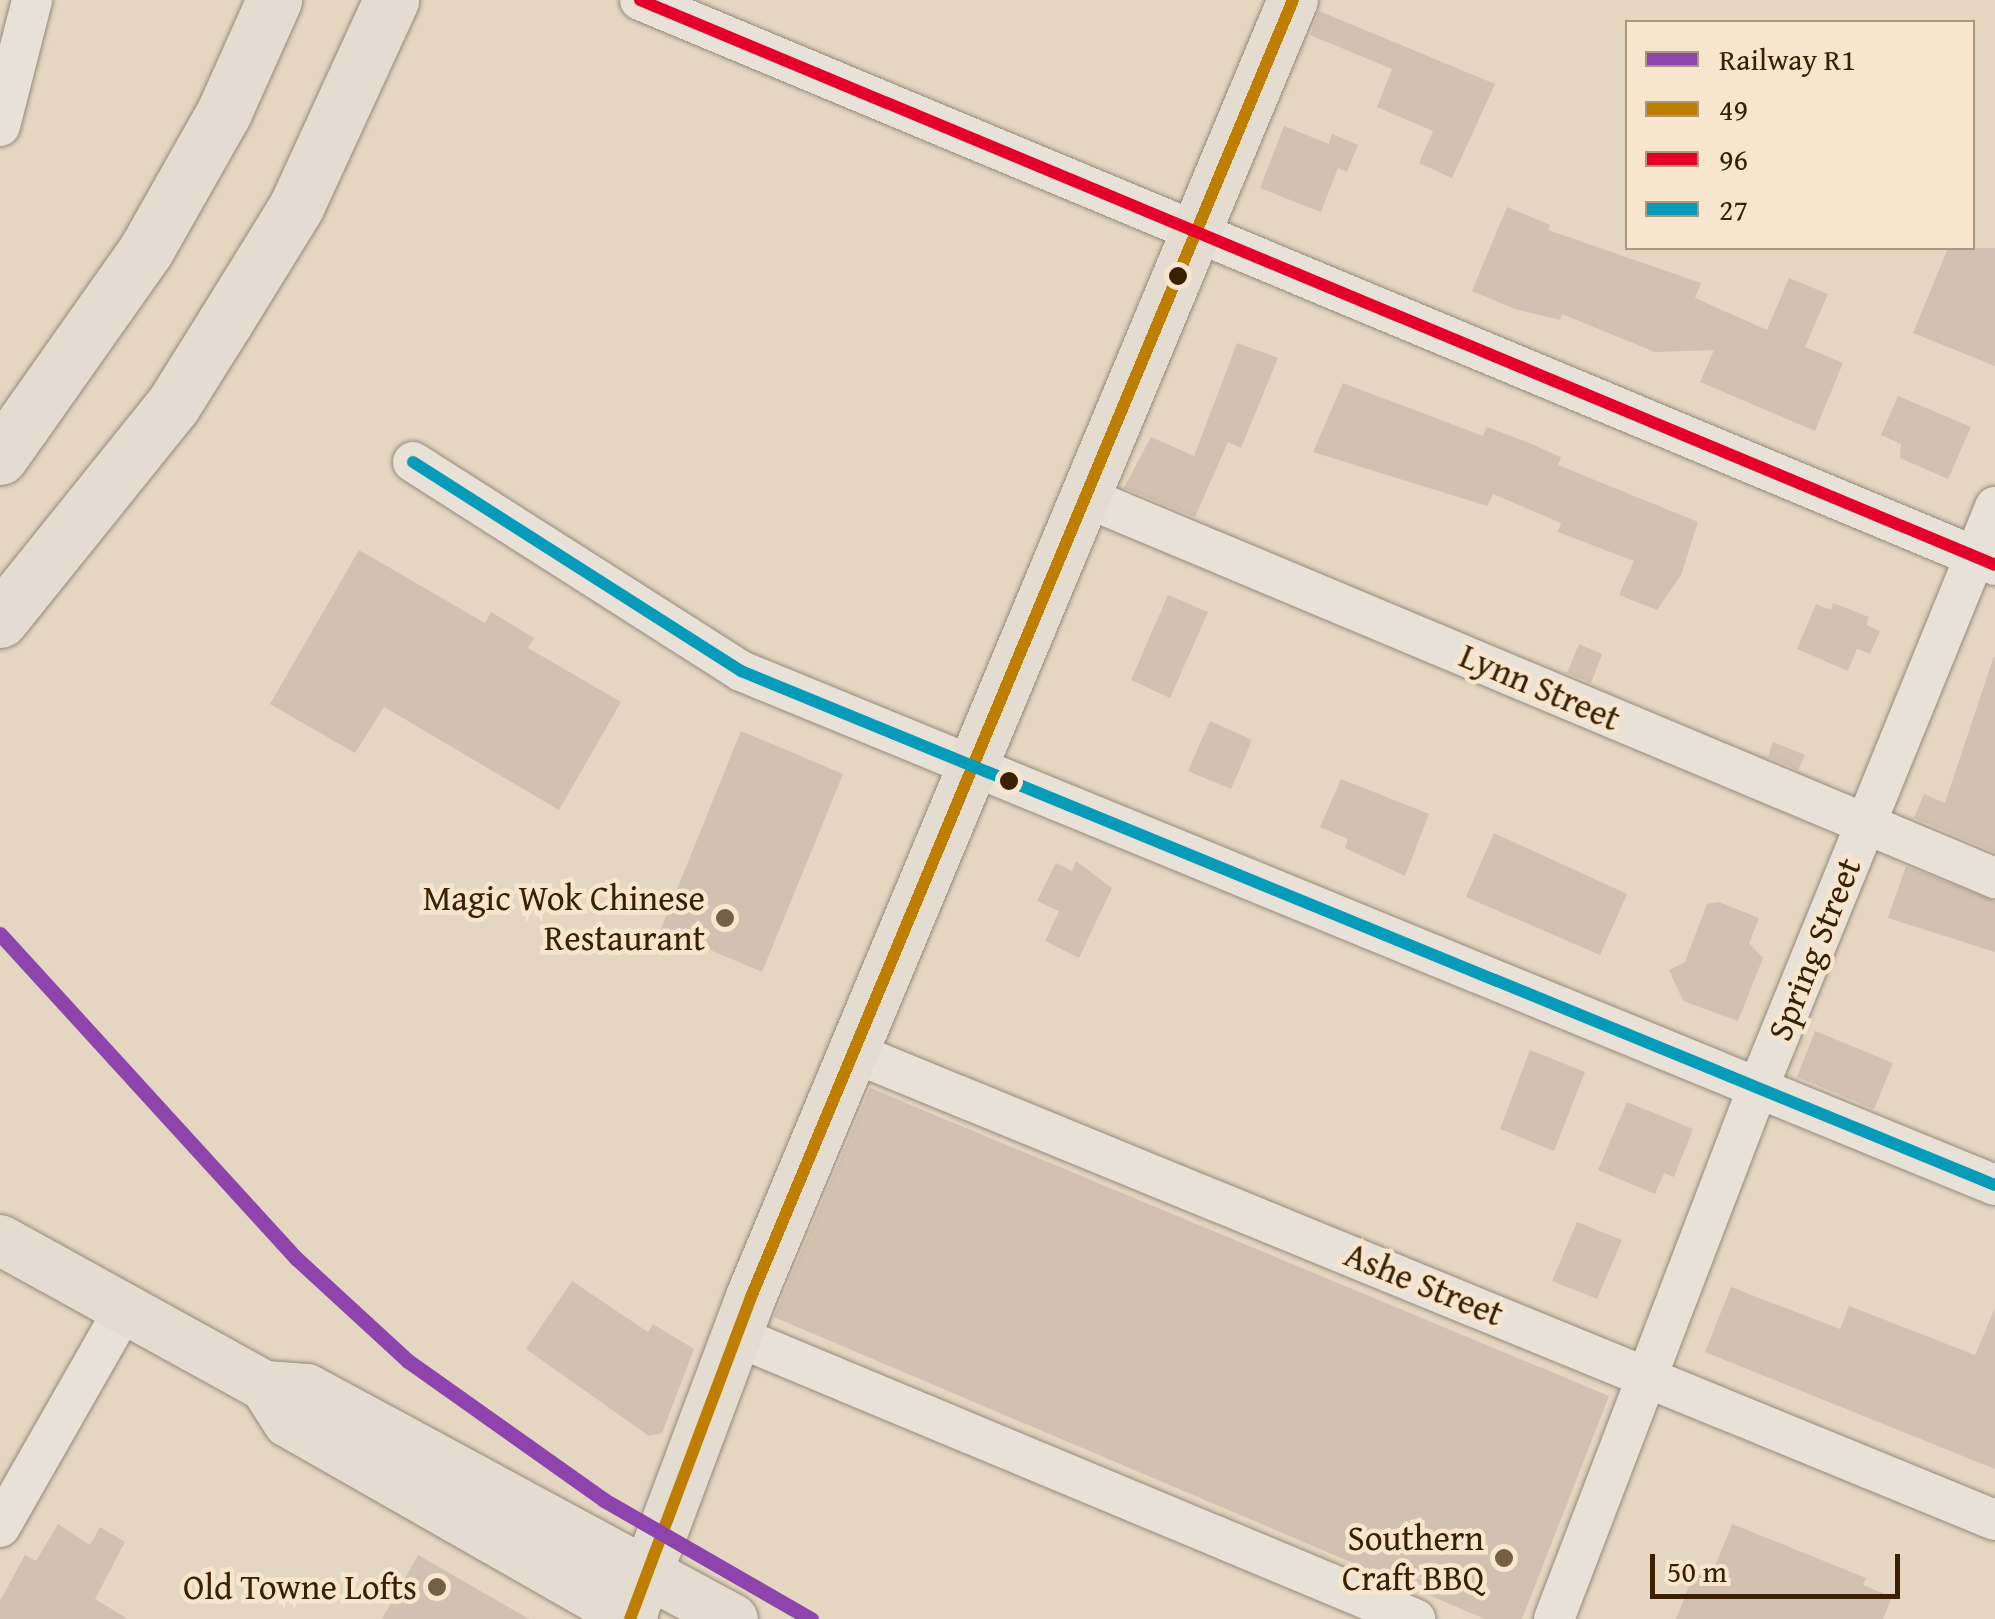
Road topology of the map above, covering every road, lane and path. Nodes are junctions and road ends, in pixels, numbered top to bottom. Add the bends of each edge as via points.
1 (32, 0) edge
2 (274, 0) edge
3 (640, 0) edge
4 (1292, 0) edge
5 (388, 8) edge
6 (5, 70) edge
7 (0, 126) edge
8 (1196, 232) junction
9 (8, 444) edge
10 (413, 462) dead end
11 (1085, 497) junction
12 (1995, 507) edge
13 (1985, 561) edge
14 (5, 614) edge
15 (972, 765) junction
16 (1866, 823) junction
17 (1995, 878) edge
18 (852, 1052) junction
19 (1757, 1090) junction
20 (1995, 1185) edge
21 (0, 1240) edge
22 (123, 1310) junction
23 (736, 1336) junction
24 (1646, 1376) junction
25 (1995, 1520) edge
26 (0, 1526) edge
27 (635, 1607) edge
28 (733, 1619) edge
29 (1415, 1619) edge
30 (1554, 1619) edge

1 - 6 street
2 - 9 highway via 183,187
3 - 8 street
4 - 8 main road
5 - 14 highway via 296,207 184,388
6 - 7 street
8 - 11 main road
8 - 13 street
10 - 15 street via 742,671
11 - 15 main road
11 - 16 street, Lynn Street
12 - 13 street, Spring Street
13 - 16 street, Spring Street
15 - 18 main road
15 - 19 street
16 - 17 street, Lynn Street
16 - 19 street, Spring Street
18 - 23 main road
18 - 24 street, Ashe Street
19 - 20 street
19 - 24 street, Spring Street
21 - 22 main road
22 - 26 street
22 - 27 main road via 265,1386 288,1422
23 - 27 main road
23 - 29 street
24 - 25 street, Ashe Street
24 - 30 street, Spring Street
27 - 28 main road

